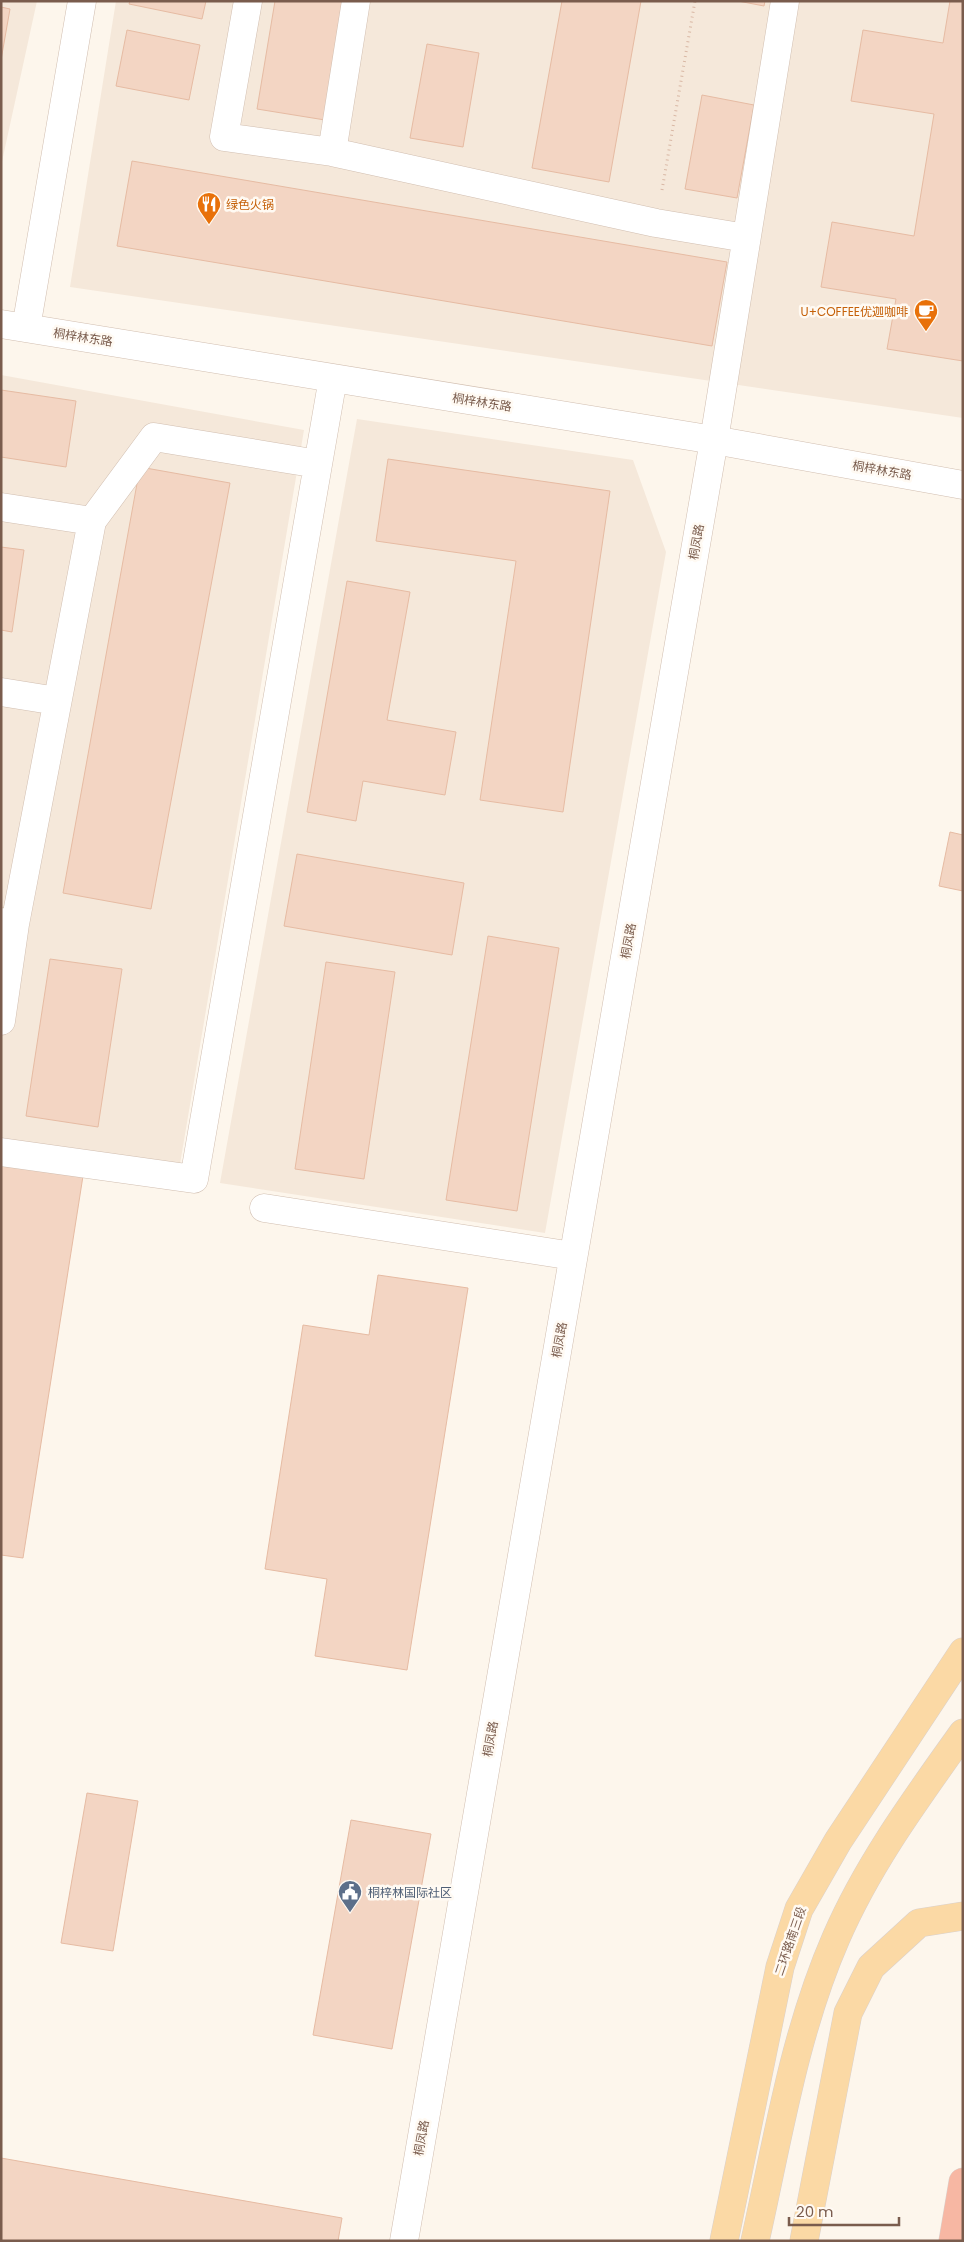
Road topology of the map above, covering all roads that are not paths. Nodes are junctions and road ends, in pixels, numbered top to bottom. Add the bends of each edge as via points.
1 (82, 1) edge
2 (248, 1) edge
3 (356, 1) edge
4 (785, 1) edge
5 (332, 152) junction
6 (746, 238) junction
7 (14, 326) edge
8 (332, 378) junction
9 (714, 440) junction
10 (318, 464) junction
11 (963, 485) edge
12 (1, 507) edge
13 (92, 521) junction
14 (1, 692) edge
15 (57, 702) junction
16 (8, 923) edge
17 (1, 1021) edge
18 (1, 1152) edge
19 (264, 1208) dead end
20 (573, 1256) junction
21 (963, 1652) edge
22 (963, 1733) edge
23 (963, 1916) edge
24 (963, 2182) edge
25 (404, 2241) edge
26 (724, 2241) edge
27 (755, 2241) edge
28 (804, 2241) edge
29 (953, 2241) edge

1 - 7 street
2 - 5 street via 224,136
3 - 5 street
4 - 6 street, 桐凤路
5 - 6 street via 656,223
6 - 9 street, 桐凤路
7 - 8 street, 桐梓林东路
8 - 9 street, 桐梓林东路
8 - 10 street
9 - 11 street, 桐梓林东路
9 - 20 street, 桐凤路
10 - 13 street via 154,437
10 - 18 street via 194,1180
12 - 13 street
13 - 15 street
14 - 15 street
15 - 16 street
16 - 17 street
19 - 20 street
20 - 25 street, 桐凤路
21 - 26 main road, 二环路南三段 via 838,1841 799,1909 778,1976
22 - 27 main road via 875,1860 836,1936 800,2038
23 - 28 main road via 918,1924 871,1967 848,2013
24 - 29 highway

